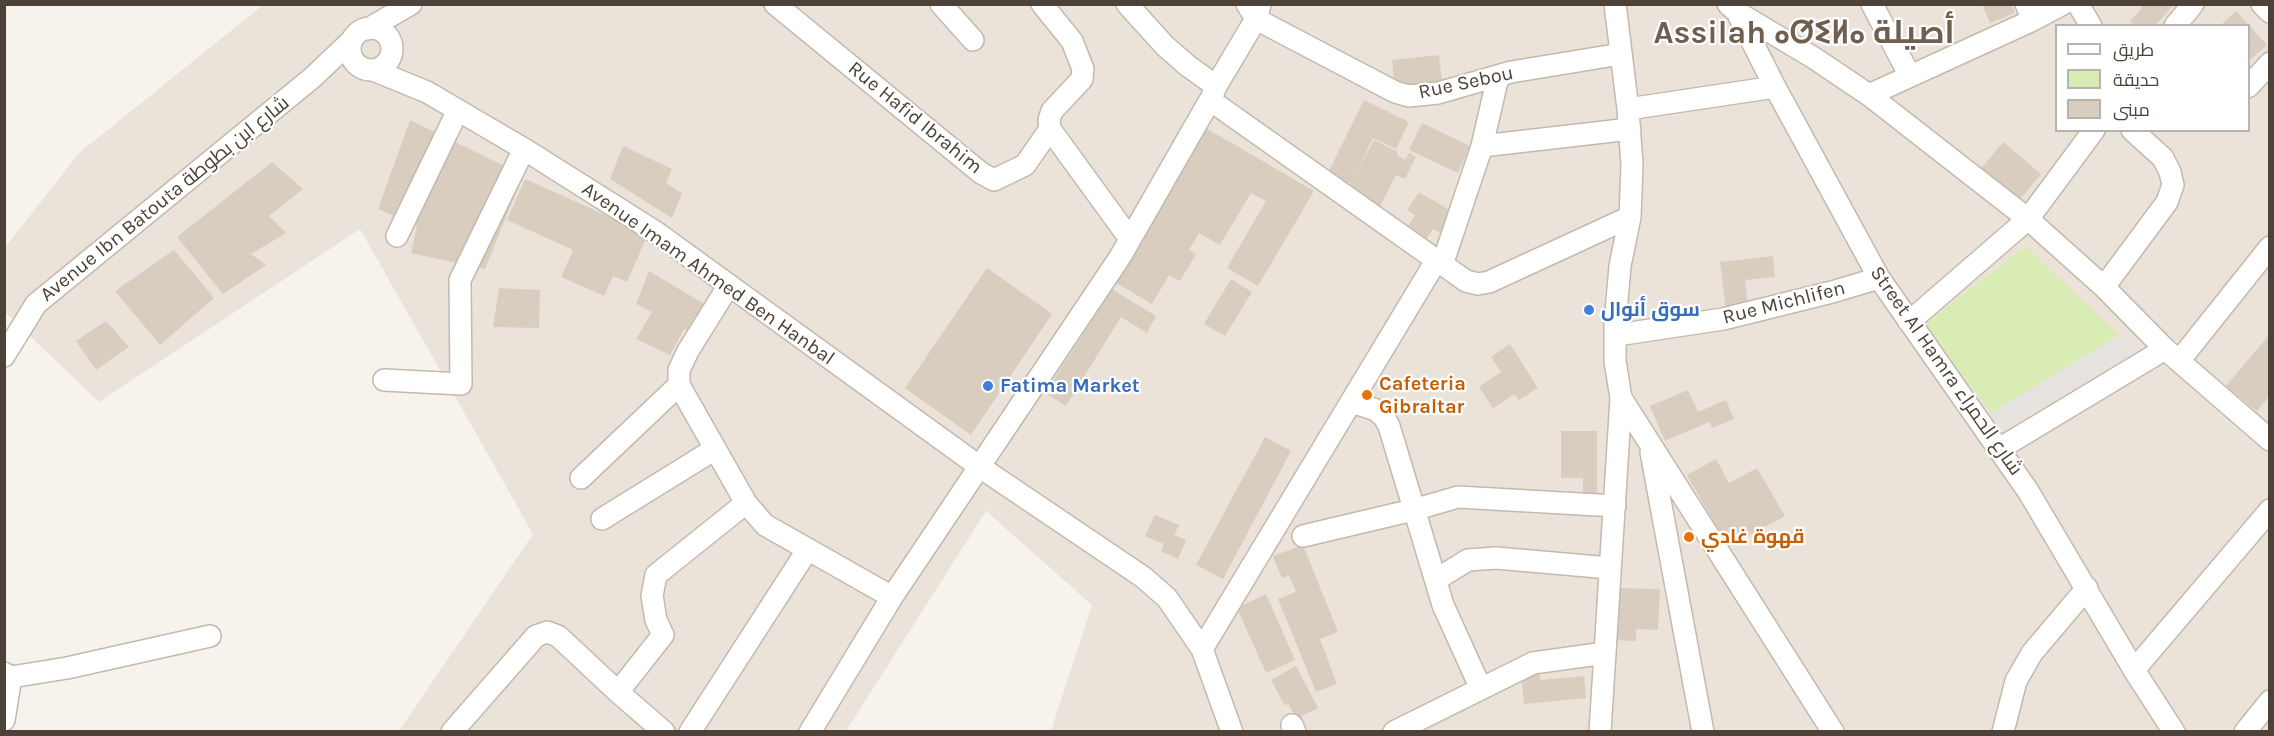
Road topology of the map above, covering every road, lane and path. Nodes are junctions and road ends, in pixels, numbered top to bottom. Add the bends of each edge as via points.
1 (413, 4) edge
2 (775, 4) edge
3 (941, 4) edge
4 (1042, 4) edge
5 (1127, 4) edge
6 (1614, 4) edge
7 (1872, 4) edge
8 (2062, 4) edge
9 (2078, 4) edge
10 (2193, 4) edge
11 (2262, 4) edge
12 (1733, 8) edge
13 (1254, 9) edge
14 (2029, 12) edge
15 (2270, 12) edge
16 (2090, 24) edge
17 (2177, 24) edge
18 (973, 40) dead end
19 (358, 44) junction
20 (1621, 54) junction
21 (385, 58) junction
22 (2270, 63) edge
23 (1501, 76) junction
24 (1910, 76) junction
25 (2250, 85) edge
26 (1775, 87) junction
27 (1213, 93) junction
28 (1869, 95) junction
29 (458, 110) junction
30 (1629, 119) junction
31 (1050, 129) junction
32 (2093, 132) edge
33 (2134, 132) edge
34 (1482, 146) junction
35 (524, 149) junction
36 (1630, 217) junction
37 (2028, 219) junction
38 (397, 236) dead end
39 (1130, 239) junction
40 (2270, 247) edge
41 (1439, 263) junction
42 (1879, 278) junction
43 (729, 285) junction
44 (2104, 287) junction
45 (1909, 322) junction
46 (1617, 335) junction
47 (2172, 355) junction
48 (4, 356) edge
49 (384, 380) dead end
50 (679, 385) junction
51 (1621, 398) junction
52 (1352, 402) junction
53 (2266, 431) edge
54 (1649, 442) junction
55 (715, 449) junction
56 (2000, 449) junction
57 (980, 467) junction
58 (581, 478) dead end
59 (746, 503) junction
60 (1615, 506) junction
61 (1413, 510) junction
62 (2270, 510) edge
63 (602, 519) dead end
64 (1303, 536) dead end
65 (808, 549) junction
66 (1610, 568) junction
67 (1437, 579) junction
68 (2087, 588) junction
69 (892, 597) junction
70 (210, 636) dead end
71 (1202, 649) junction
72 (1605, 653) junction
73 (2134, 670) junction
74 (8, 675) edge
75 (1481, 689) junction
76 (618, 692) junction
77 (2270, 701) edge
78 (4, 720) edge
79 (452, 731) edge
80 (664, 732) edge
81 (690, 732) edge
82 (810, 732) edge
83 (1232, 732) edge
84 (1394, 732) edge
85 (1600, 732) edge
86 (1703, 732) edge
87 (1833, 732) edge
88 (2004, 732) edge
89 (2174, 732) edge
90 (2244, 732) edge

1 - 19 street, Avenue Ibn Batouta شارع ابن بطوطة
1 - 21 street, Avenue Ibn Batouta شارع ابن بطوطة
2 - 31 street, Rue Hafid Ibrahim via 994,180 1025,165
3 - 18 street
4 - 31 street via 1072,41 1083,69 1082,79 1052,111
5 - 27 street
6 - 20 street
7 - 24 street
8 - 14 street
9 - 16 street
10 - 17 street
11 - 15 street
12 - 26 street, Street Al Hamra شارع الحمراء
12 - 28 street
13 - 23 street, Rue Sebou via 1395,92 1409,96 1438,93
13 - 27 street
14 - 24 street
19 - 21 street, Avenue Imam Ahmed Ben Hanbal via 362,69
19 - 21 street via 379,30 388,37
19 - 48 street, Avenue Ibn Batouta شارع ابن بطوطة via 36,304
20 - 23 street, Rue Sebou
20 - 30 street
21 - 29 street, Avenue Imam Ahmed Ben Hanbal via 427,92
22 - 25 street
23 - 34 street
24 - 28 street
26 - 30 street
26 - 42 street, Street Al Hamra شارع الحمراء
27 - 39 street
27 - 41 street
28 - 37 street
29 - 35 street, Avenue Imam Ahmed Ben Hanbal
29 - 38 street
30 - 34 street
30 - 36 street
31 - 39 street
32 - 37 street
33 - 44 street via 2163,158 2173,185 2167,202
34 - 41 street
35 - 43 street, Avenue Imam Ahmed Ben Hanbal via 657,233
35 - 49 street via 460,280 461,384
36 - 41 street via 1489,282 1466,281
36 - 46 street via 1620,266
37 - 44 street
37 - 45 street
39 - 57 street
40 - 47 street
41 - 52 street
42 - 45 street, Street Al Hamra شارع الحمراء
42 - 46 street, Rue Michlifen via 1723,319
43 - 50 street via 688,351 679,370
43 - 57 street, Avenue Imam Ahmed Ben Hanbal
44 - 47 street
45 - 56 street, Street Al Hamra شارع الحمراء
46 - 51 street via 1615,361
47 - 53 street
47 - 56 street
50 - 55 street
50 - 58 street
51 - 54 street
51 - 60 street
52 - 61 street via 1376,410 1389,426
52 - 71 street
54 - 86 street
54 - 87 street
55 - 59 street
55 - 63 street
56 - 68 street, Street Al Hamra شارع الحمراء
57 - 69 street
57 - 71 street, Avenue Imam Ahmed Ben Hanbal via 1143,577 1167,598
59 - 65 street via 765,525
59 - 76 street via 656,575 651,596 663,635
60 - 61 street via 1458,497
60 - 66 street
61 - 64 street
61 - 67 street
62 - 73 street
65 - 69 street
65 - 81 street
66 - 67 street via 1496,558 1468,560
66 - 72 street
67 - 75 street via 1443,605
68 - 73 street, Street Al Hamra شارع الحمراء
68 - 88 street via 2031,653 2016,681
69 - 82 street
70 - 74 street via 67,668
71 - 83 street, Avenue Imam Ahmed Ben Hanbal
72 - 75 street via 1533,663
72 - 85 street
73 - 89 street, Street Al Hamra شارع الحمراء
74 - 78 street
75 - 84 street
76 - 79 street via 558,636 547,632 536,636
76 - 80 street
77 - 90 street

